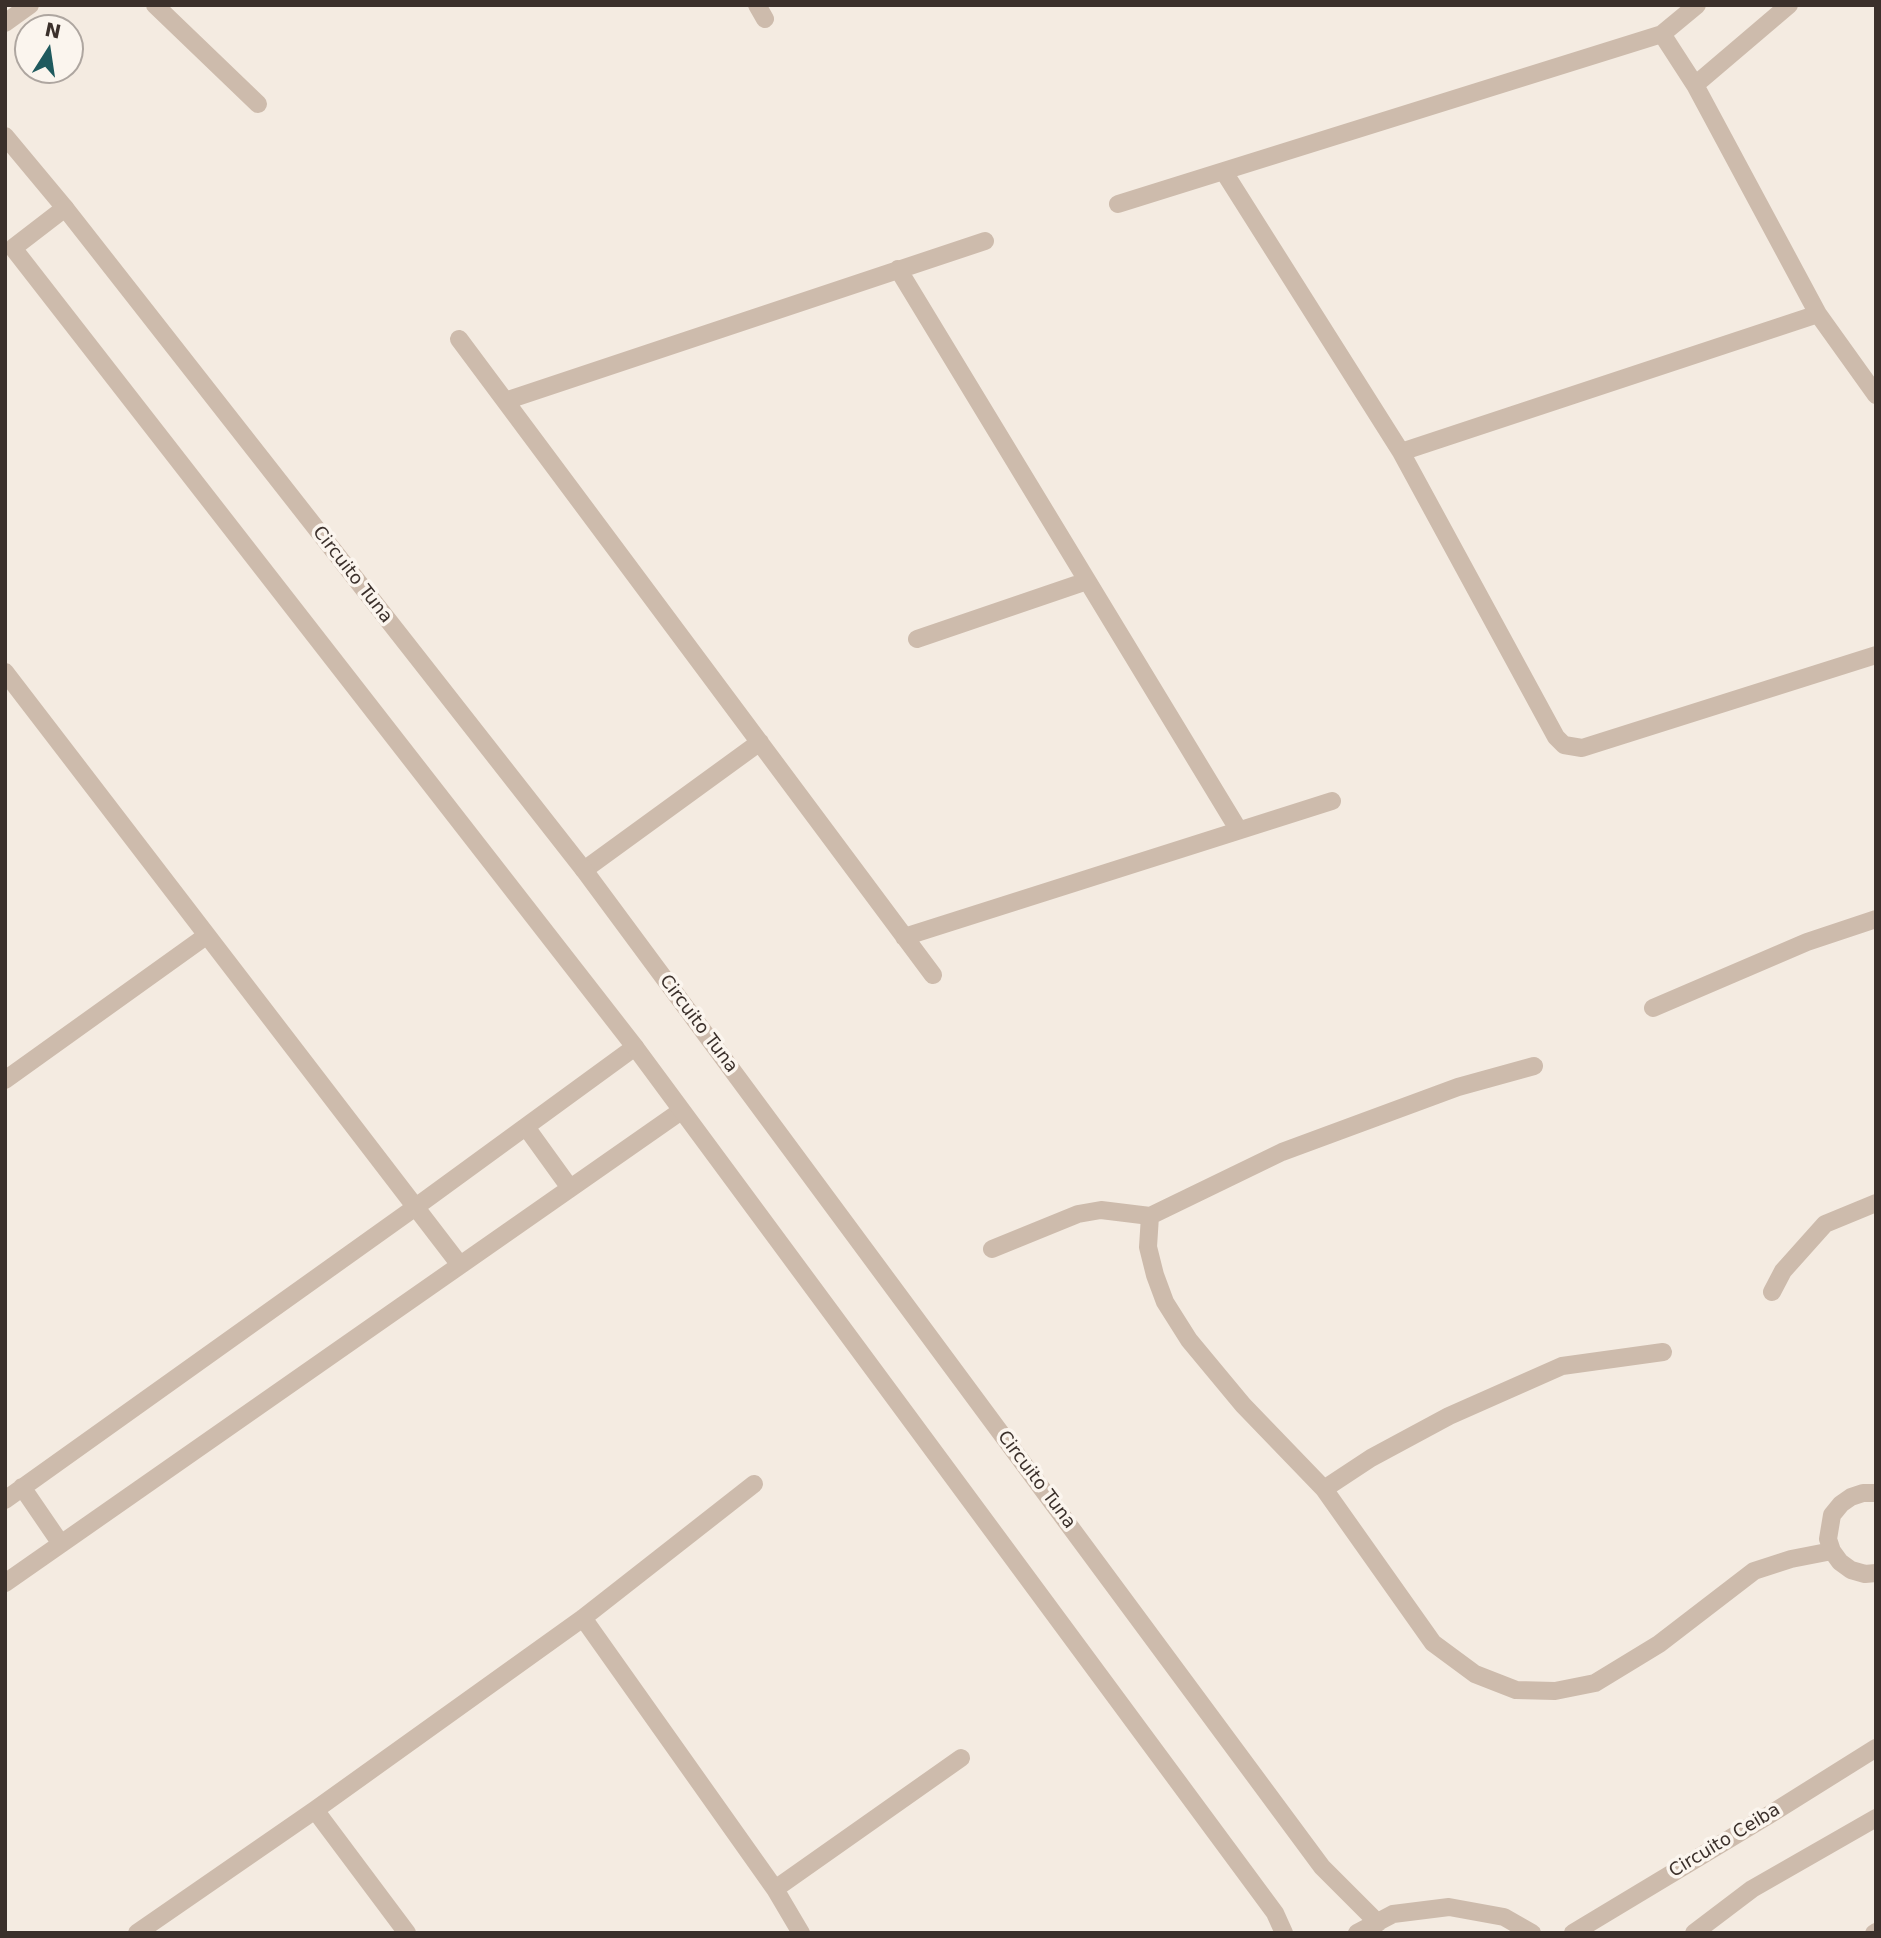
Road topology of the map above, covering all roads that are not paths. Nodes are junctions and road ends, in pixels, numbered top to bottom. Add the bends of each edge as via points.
1 (30, 5) edge
2 (155, 5) edge
3 (1697, 5) edge
4 (1789, 5) edge
5 (5, 23) edge
6 (1662, 34) junction
7 (1695, 85) junction
8 (258, 104) dead end
9 (5, 136) edge
10 (1224, 173) junction
11 (1118, 204) dead end
12 (65, 208) junction
13 (985, 241) dead end
14 (9, 243) edge
15 (898, 269) junction
16 (1818, 314) junction
17 (459, 339) dead end
18 (1876, 395) edge
19 (505, 401) junction
20 (1401, 452) junction
21 (1087, 581) junction
22 (917, 639) dead end
23 (1876, 655) edge
24 (5, 672) edge
25 (760, 742) junction
26 (1332, 800) dead end
27 (1238, 829) junction
28 (584, 870) junction
29 (1876, 919) edge
30 (206, 936) junction
31 (904, 937) junction
32 (933, 975) dead end
33 (1653, 1008) dead end
34 (635, 1047) junction
35 (1534, 1066) dead end
36 (5, 1080) edge
37 (681, 1111) junction
38 (526, 1127) junction
39 (570, 1188) junction
40 (1876, 1203) edge
41 (417, 1206) junction
42 (1150, 1216) junction
43 (992, 1249) dead end
44 (460, 1265) junction
45 (1772, 1292) dead end
46 (1663, 1352) dead end
47 (754, 1484) dead end
48 (22, 1487) junction
49 (1324, 1489) junction
50 (1876, 1493) edge
51 (5, 1500) edge
52 (61, 1544) junction
53 (1832, 1551) junction
54 (1876, 1573) edge
55 (5, 1583) edge
56 (583, 1618) junction
57 (1876, 1748) edge
58 (961, 1758) dead end
59 (316, 1810) junction
60 (1876, 1818) edge
61 (775, 1889) junction
62 (1378, 1923) junction
63 (1715, 1925) edge
64 (137, 1933) edge
65 (407, 1933) edge
66 (801, 1933) edge
67 (1284, 1933) edge
68 (1357, 1933) edge
69 (1532, 1933) edge
70 (1573, 1933) edge
71 (1694, 1933) edge

1 - 5 street
2 - 8 street
3 - 6 street
4 - 7 street
6 - 7 street
6 - 10 street
7 - 16 street
9 - 12 street, Circuito Tuna
10 - 11 street
10 - 20 street
12 - 14 street
12 - 28 street, Circuito Tuna
13 - 15 street
14 - 34 street
15 - 19 street
15 - 21 street
16 - 18 street
16 - 20 street
17 - 19 street
19 - 25 street
20 - 23 street via 1564,745 1581,748
21 - 22 street
21 - 27 street
24 - 30 street
25 - 28 street
25 - 31 street
26 - 27 street
27 - 31 street
28 - 62 street, Circuito Tuna via 1322,1867
29 - 33 street via 1807,942
30 - 36 street
30 - 41 street
31 - 32 street
34 - 37 street
34 - 38 street
35 - 42 street via 1458,1087 1282,1152
37 - 39 street
37 - 67 street via 1275,1913
38 - 39 street
38 - 41 street
39 - 44 street
40 - 45 street via 1825,1224 1783,1271
41 - 44 street
41 - 48 street
42 - 43 street via 1101,1210 1078,1214
42 - 49 street via 1148,1247 1156,1275 1189,1340 1243,1405
44 - 52 street
46 - 49 street via 1562,1366 1449,1416
47 - 56 street
48 - 51 street
48 - 52 street
49 - 53 street via 1433,1643 1475,1674 1516,1690 1555,1691 1595,1683 1659,1644 1754,1572
50 - 53 street via 1851,1497 1832,1515 1828,1539
52 - 55 street
53 - 54 street via 1851,1570
56 - 59 street
56 - 61 street
57 - 70 street, Circuito Ceiba
58 - 61 street
59 - 64 street
59 - 65 street
60 - 63 street via 1752,1889
61 - 66 street
62 - 68 street
62 - 69 street via 1394,1914 1449,1907 1504,1917
63 - 71 street

